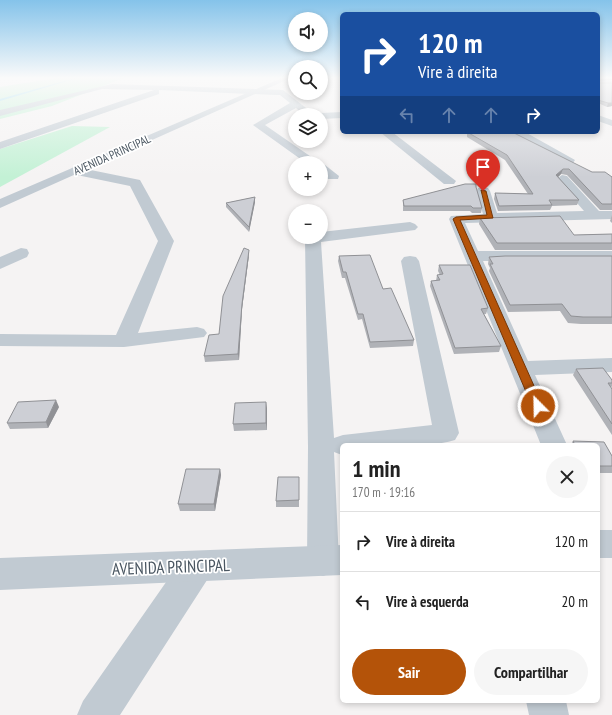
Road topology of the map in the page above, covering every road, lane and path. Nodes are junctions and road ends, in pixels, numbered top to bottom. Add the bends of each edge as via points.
1 (14, 110) edge
2 (104, 110) edge
3 (213, 110) edge
4 (284, 110) edge
5 (0, 114) edge
6 (340, 115) edge
7 (328, 116) edge
8 (600, 119) edge
9 (36, 123) dead end
10 (612, 123) edge
11 (65, 124) junction
12 (388, 134) edge
13 (521, 134) edge
14 (0, 146) edge
15 (304, 156) edge
16 (569, 160) edge
17 (76, 171) junction
18 (328, 173) edge
19 (333, 176) dead end
20 (562, 179) edge
21 (449, 181) dead end
22 (483, 191) dead end
23 (0, 204) edge
24 (594, 215) junction
25 (612, 215) edge
26 (491, 217) junction
27 (410, 226) dead end
28 (328, 236) edge
29 (314, 244) edge
30 (21, 253) dead end
31 (472, 256) junction
32 (612, 256) edge
33 (410, 260) dead end
34 (0, 264) edge
35 (197, 333) dead end
36 (0, 340) edge
37 (124, 341) junction
38 (612, 365) edge
39 (521, 368) junction
40 (361, 443) edge
41 (553, 443) edge
42 (335, 446) edge
43 (600, 544) edge
44 (612, 544) edge
45 (333, 560) edge
46 (197, 566) junction
47 (0, 574) edge
48 (546, 703) edge
49 (97, 715) edge
50 (548, 715) edge

1 - 5 street
2 - 11 street
3 - 17 street, AVENIDA PRINCIPAL
4 - 15 street via 258,125
6 - 7 street
8 - 10 street
9 - 11 street
11 - 14 street
12 - 21 street
13 - 16 street
17 - 23 street, AVENIDA PRINCIPAL
17 - 37 street via 135,184 166,241
18 - 19 street
20 - 24 street
22 - 26 street
24 - 25 street
24 - 26 street
26 - 31 street via 456,219
27 - 28 street
29 - 42 street
30 - 34 street
31 - 32 street
31 - 39 street
33 - 40 street via 446,433
35 - 37 street
36 - 37 street
38 - 39 street
39 - 41 street
42 - 45 street
43 - 44 street
45 - 46 street, AVENIDA PRINCIPAL
46 - 47 street, AVENIDA PRINCIPAL
46 - 49 street
48 - 50 street

